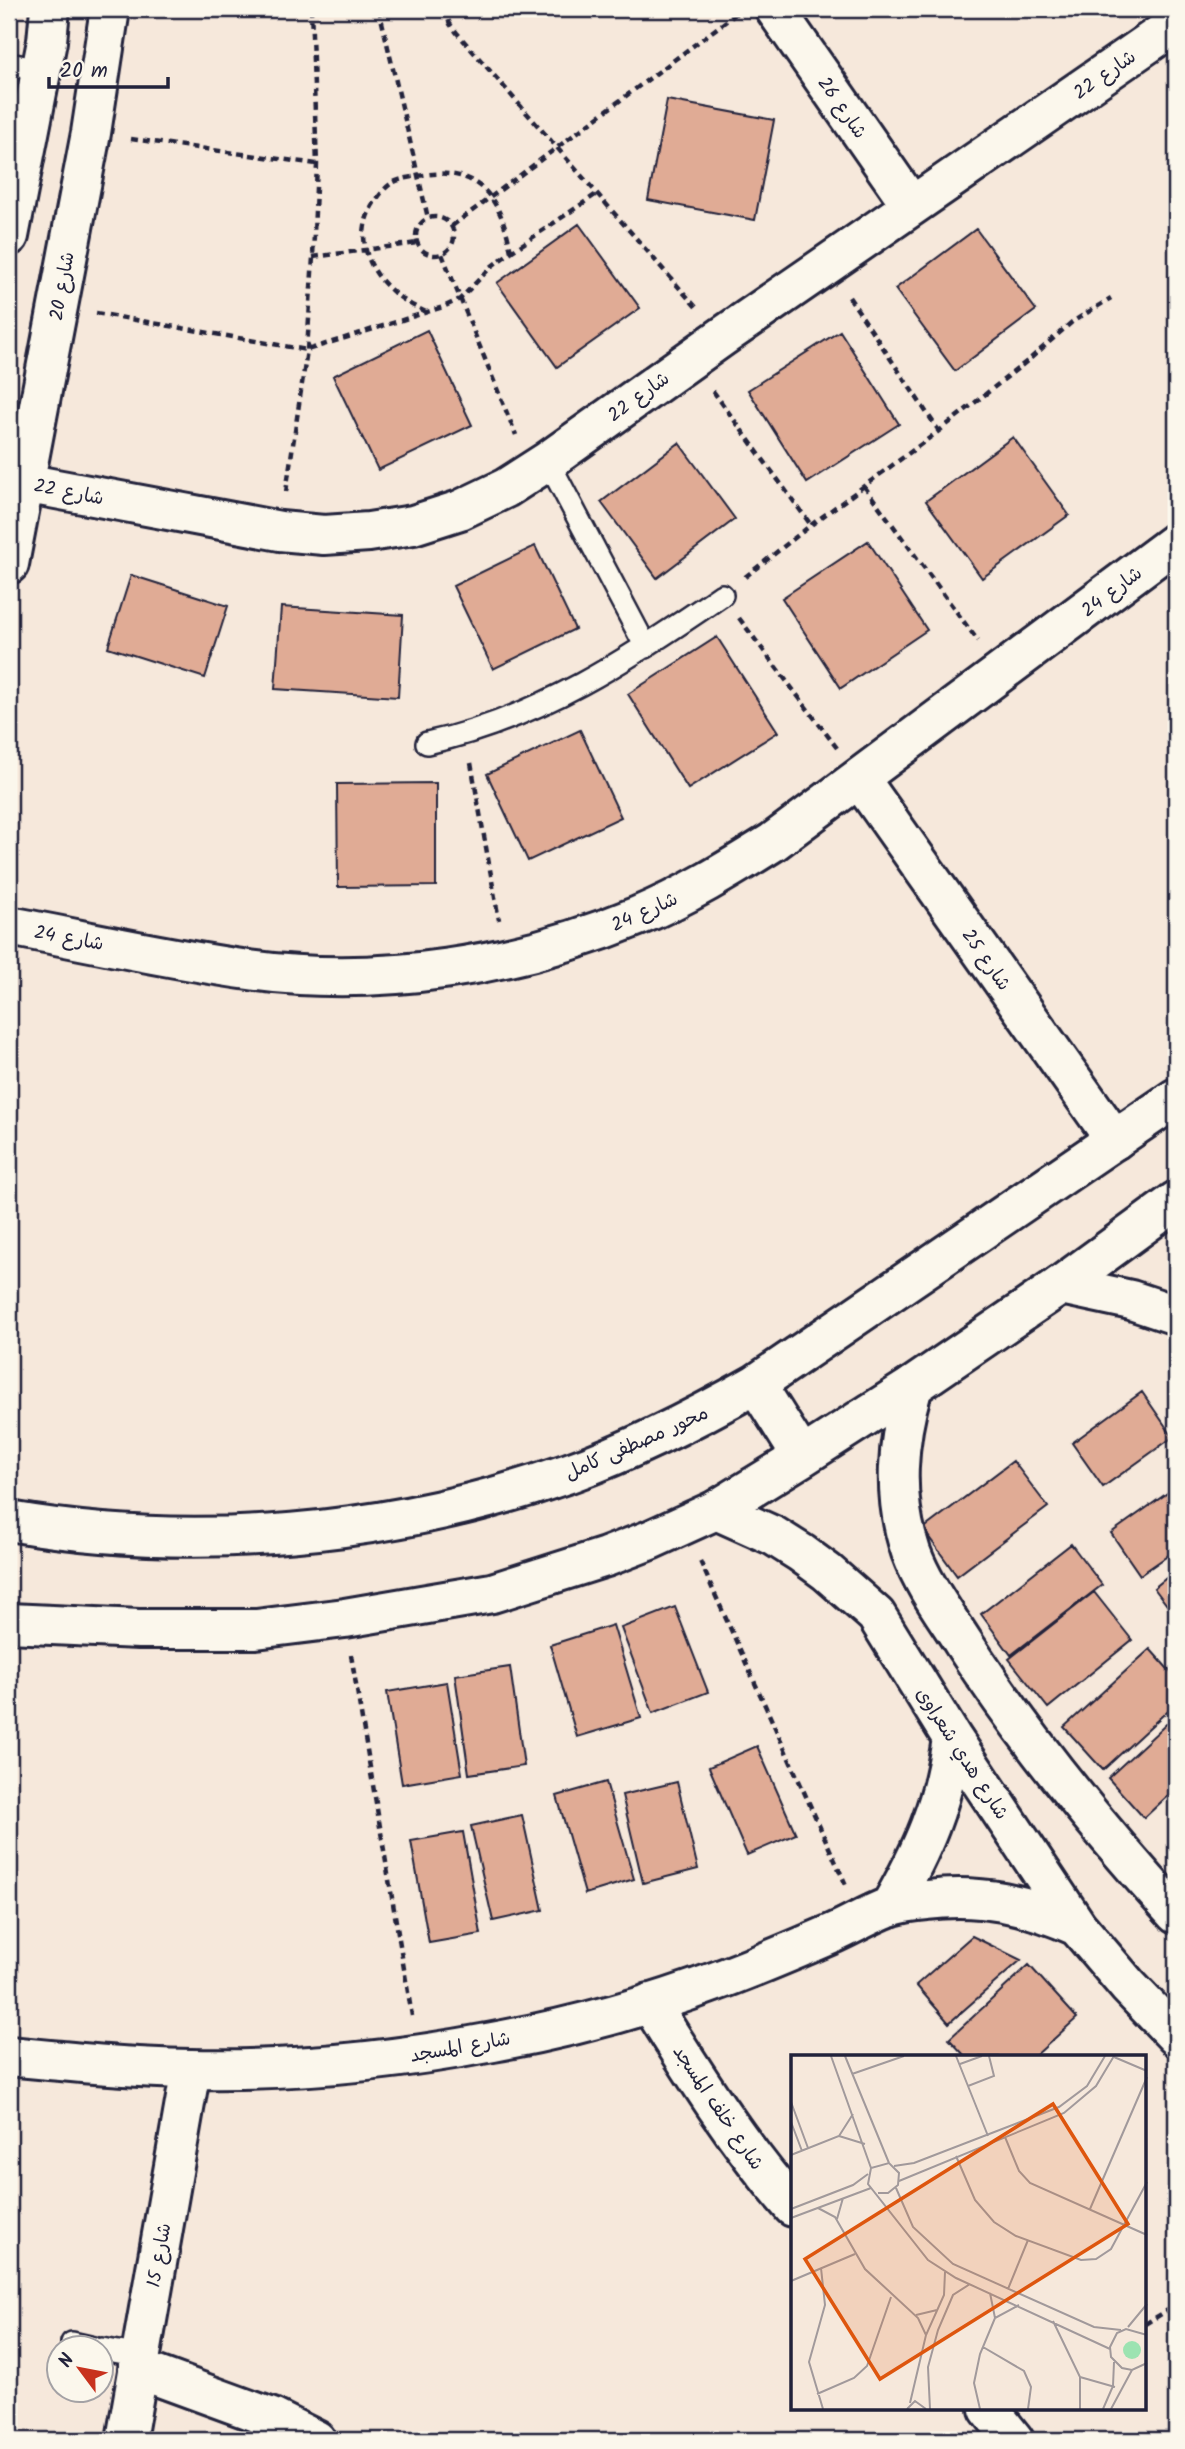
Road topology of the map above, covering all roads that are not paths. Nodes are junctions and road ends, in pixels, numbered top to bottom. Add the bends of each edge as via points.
1 (50, 9) edge
2 (110, 9) edge
3 (775, 9) edge
4 (1169, 25) edge
5 (25, 67) edge
6 (15, 177) edge
7 (912, 206) junction
8 (9, 233) edge
9 (69, 242) junction
10 (540, 466) junction
11 (24, 483) junction
12 (1176, 542) edge
13 (9, 564) edge
14 (722, 595) road end
15 (646, 648) junction
16 (427, 743) dead end
17 (859, 778) junction
18 (9, 926) edge
19 (1176, 1098) edge
20 (1115, 1140) junction
21 (1176, 1202) edge
22 (1061, 1285) junction
23 (1176, 1315) edge
24 (756, 1384) junction
25 (913, 1385) junction
26 (802, 1457) junction
27 (700, 1517) junction
28 (9, 1521) edge
29 (926, 1584) junction
30 (876, 1615) junction
31 (9, 1623) edge
32 (952, 1738) junction
33 (876, 1914) junction
34 (1176, 1914) edge
35 (1077, 1926) junction
36 (650, 2003) junction
37 (1176, 2036) edge
38 (9, 2056) edge
39 (191, 2069) junction
40 (791, 2205) edge
41 (116, 2354) edge
42 (139, 2363) junction
43 (990, 2410) edge
44 (125, 2440) edge
45 (316, 2440) edge
46 (1014, 2440) edge

1 - 5 street
2 - 9 street, شارع 20
3 - 7 street, شارع 26
4 - 7 street, شارع 22
5 - 6 street
6 - 8 street
7 - 10 street, شارع 22
8 - 9 street
9 - 11 street, شارع 20
10 - 11 street, شارع 22 via 460,510 413,525 324,535 280,531
10 - 15 lane
11 - 13 street, شارع 20
12 - 17 street, شارع 24
14 - 15 lane
15 - 16 lane via 528,710 466,735
17 - 18 street, شارع 24 via 773,842 708,882 574,940 506,959 421,972 287,973
17 - 20 street, شارع 25
19 - 20 street, محور مصطفى كامل
20 - 24 street, محور مصطفى كامل
21 - 22 street
22 - 23 street
22 - 25 street
24 - 26 street
24 - 28 street, محور مصطفى كامل via 692,1420 570,1473 424,1514 340,1528 169,1537
25 - 26 street
25 - 29 street via 898,1452 898,1487 912,1553
26 - 27 street
27 - 30 street, شارع هدي شعراوى via 774,1536 836,1579
27 - 31 street via 606,1557 492,1593 345,1618 256,1629
29 - 30 street
29 - 34 street via 1034,1744
30 - 32 street, شارع هدي شعراوى
32 - 33 street via 946,1779 932,1823 913,1867
32 - 35 street, شارع هدي شعراوى
33 - 35 street, شارع المسجد via 952,1897 984,1898 1035,1909
33 - 36 street, شارع المسجد via 778,1957
35 - 37 street, شارع هدي شعراوى
36 - 39 street, شارع المسجد via 494,2042 419,2054 338,2064
36 - 40 street, شارع خلف المسجد via 724,2119
38 - 39 street, شارع المسجد
39 - 42 street, شارع 15
41 - 42 lane
42 - 44 street, شارع 15
42 - 45 street
43 - 46 street

